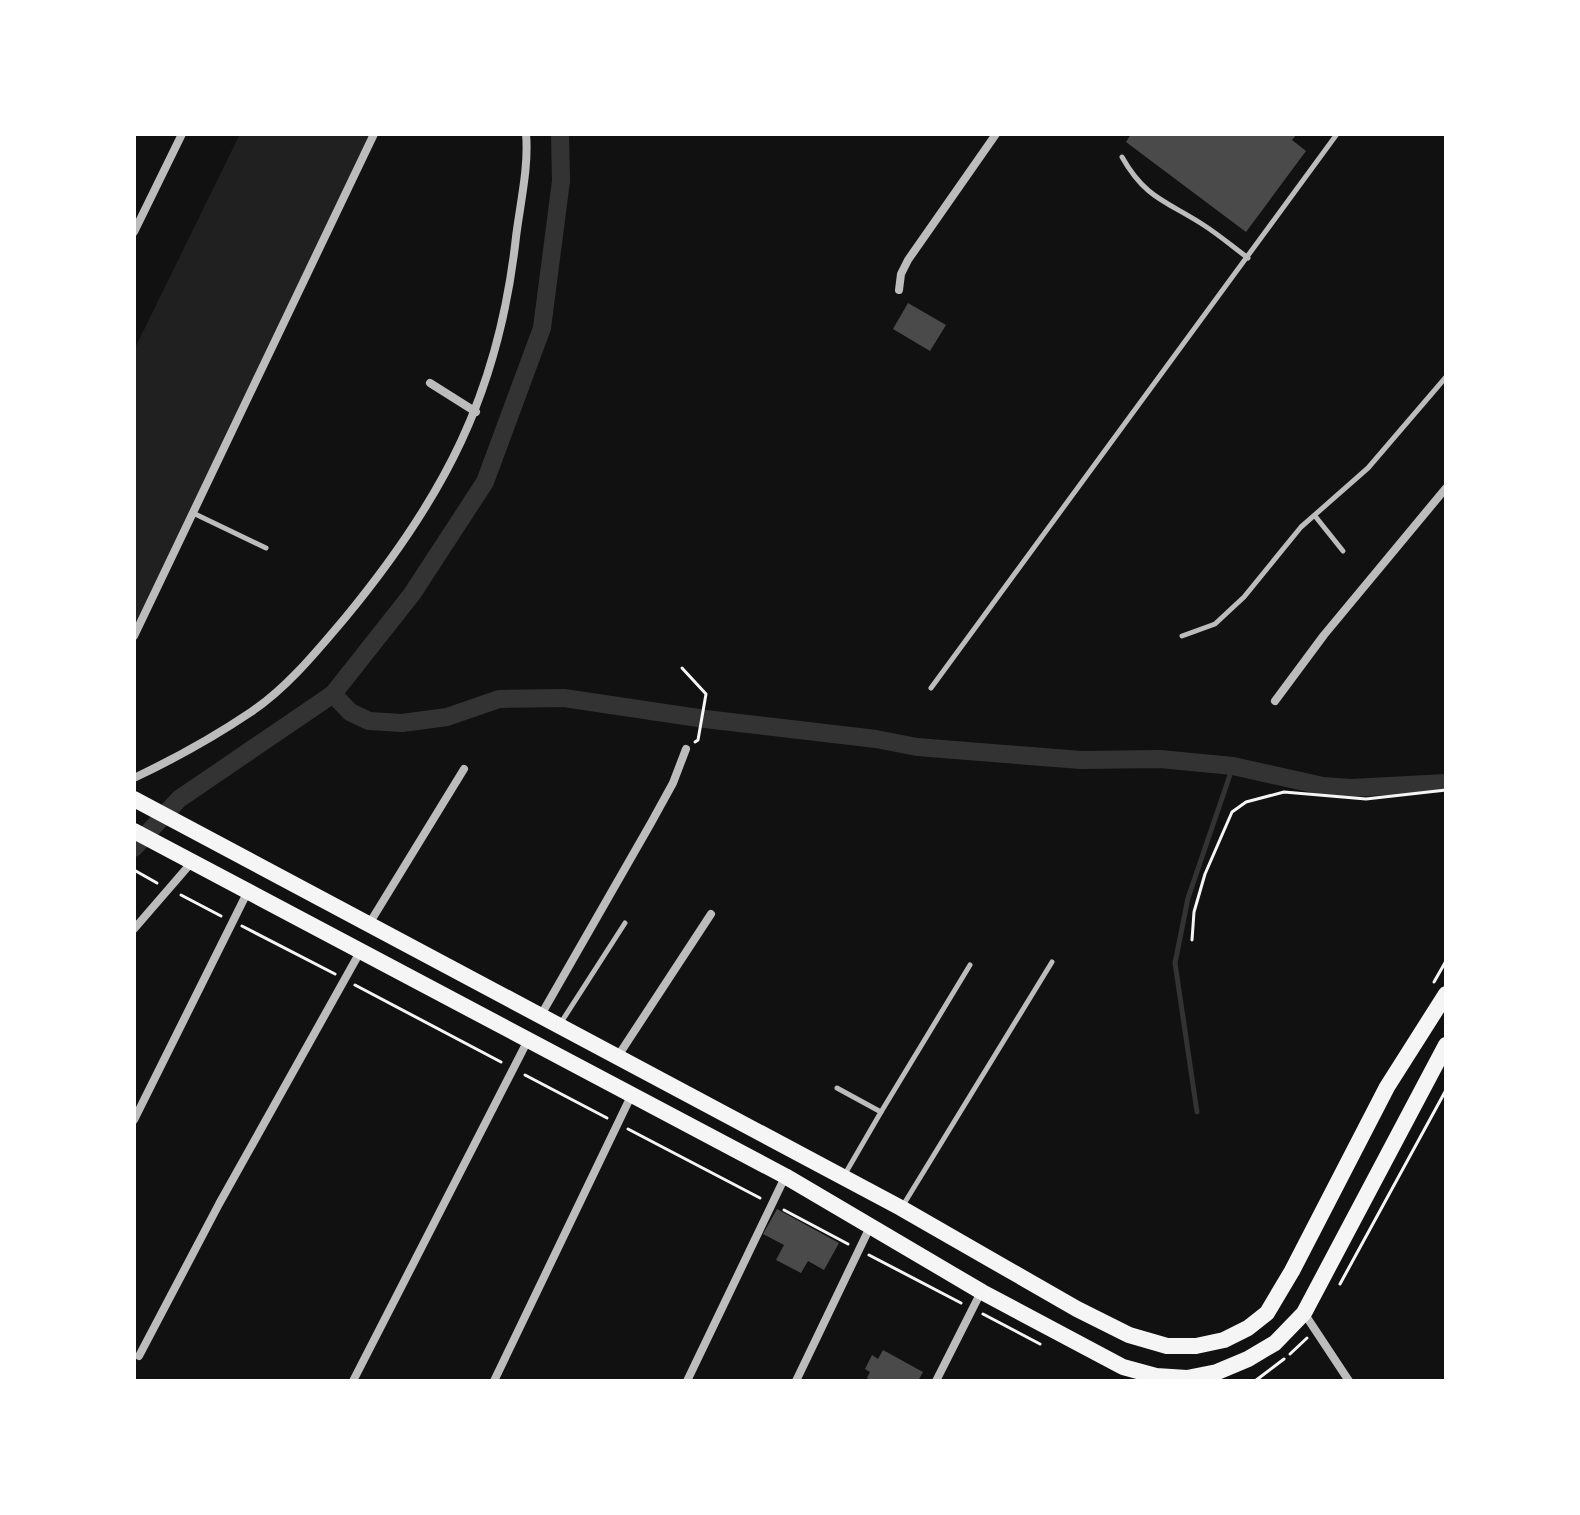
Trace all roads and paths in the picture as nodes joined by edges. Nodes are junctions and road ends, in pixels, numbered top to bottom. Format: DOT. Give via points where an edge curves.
graph roads {
  1 [pos="182,134"];
  2 [pos="374,134"];
  3 [pos="526,134"];
  4 [pos="996,134"];
  5 [pos="1337,134"];
  6 [pos="1122,157"];
  7 [pos="134,232"];
  8 [pos="1248,258"];
  9 [pos="899,290"];
  10 [pos="1446,377"];
  11 [pos="430,383"];
  12 [pos="476,412"];
  13 [pos="1446,488"];
  14 [pos="192,513"];
  15 [pos="1315,516"];
  16 [pos="266,548"];
  17 [pos="1343,551"];
  18 [pos="134,636"];
  19 [pos="1182,636"];
  20 [pos="682,668"];
  21 [pos="931,688"];
  22 [pos="1275,701"];
  23 [pos="698,740"];
  24 [pos="686,749"];
  25 [pos="464,769"];
  26 [pos="134,778"];
  27 [pos="1446,790"];
  28 [pos="134,799"];
  29 [pos="134,831"];
  30 [pos="193,862"];
  31 [pos="134,870"];
  32 [pos="144,876"];
  33 [pos="248,891"];
  34 [pos="711,914"];
  35 [pos="625,923"];
  36 [pos="368,925"];
  37 [pos="134,929"];
  38 [pos="1192,940"];
  39 [pos="360,952"];
  40 [pos="1052,962"];
  41 [pos="970,965"];
  42 [pos="1446,994"];
  43 [pos="540,1016"];
  44 [pos="559,1026"];
  45 [pos="529,1039"];
  46 [pos="1446,1045"];
  47 [pos="617,1057"];
  48 [pos="837,1088"];
  49 [pos="632,1094"];
  50 [pos="881,1112"];
  51 [pos="134,1120"];
  52 [pos="785,1176"];
  53 [pos="843,1179"];
  54 [pos="901,1208"];
  55 [pos="870,1227"];
  56 [pos="982,1292"];
  57 [pos="1304,1313"];
  58 [pos="139,1356"];
  59 [pos="353,1381"];
  60 [pos="494,1381"];
  61 [pos="687,1381"];
  62 [pos="796,1381"];
  63 [pos="936,1381"];
  64 [pos="1349,1381"];
  1 -- 7 [label="street"];
  2 -- 14 [label="street"];
  3 -- 12 [label="street" via="500,339"];
  4 -- 9 [label="street" via="908,260"];
  5 -- 8 [label="lane"];
  6 -- 8 [label="lane" via="1146,191"];
  8 -- 21 [label="lane"];
  10 -- 15 [label="lane" via="1368,468"];
  11 -- 12 [label="street"];
  12 -- 26 [label="street" via="437,492 384,571 311,658 253,711"];
  13 -- 22 [label="street"];
  14 -- 16 [label="lane"];
  14 -- 18 [label="street"];
  15 -- 17 [label="lane"];
  15 -- 19 [label="lane" via="1215,624"];
  20 -- 23 [label="path" via="706,694"];
  24 -- 43 [label="street" via="666,796"];
  25 -- 36 [label="street"];
  27 -- 38 [label="path" via="1366,799 1284,792 1246,802 1232,812 1205,874"];
  28 -- 36 [label="main road"];
  29 -- 30 [label="main road"];
  30 -- 33 [label="main road"];
  30 -- 37 [label="street"];
  31 -- 32 [label="path"];
  33 -- 39 [label="main road"];
  33 -- 51 [label="street"];
  34 -- 47 [label="street"];
  35 -- 44 [label="lane"];
  36 -- 43 [label="main road"];
  39 -- 45 [label="main road"];
  39 -- 58 [label="street"];
  40 -- 54 [label="lane"];
  41 -- 50 [label="lane"];
  42 -- 54 [label="main road" via="1387,1087 1267,1313 1224,1340 1167,1346 1129,1335"];
  43 -- 44 [label="main road"];
  44 -- 47 [label="main road"];
  45 -- 49 [label="main road"];
  45 -- 59 [label="street"];
  46 -- 57 [label="main road"];
  47 -- 53 [label="main road"];
  48 -- 50 [label="lane"];
  49 -- 52 [label="main road"];
  49 -- 60 [label="street"];
  50 -- 53 [label="lane"];
  52 -- 55 [label="main road"];
  52 -- 61 [label="street"];
  53 -- 54 [label="main road"];
  55 -- 56 [label="main road"];
  55 -- 62 [label="street"];
  56 -- 57 [label="main road" via="1123,1367 1156,1376 1187,1378 1248,1359 1275,1343"];
  56 -- 63 [label="street"];
  57 -- 64 [label="street"];
}
